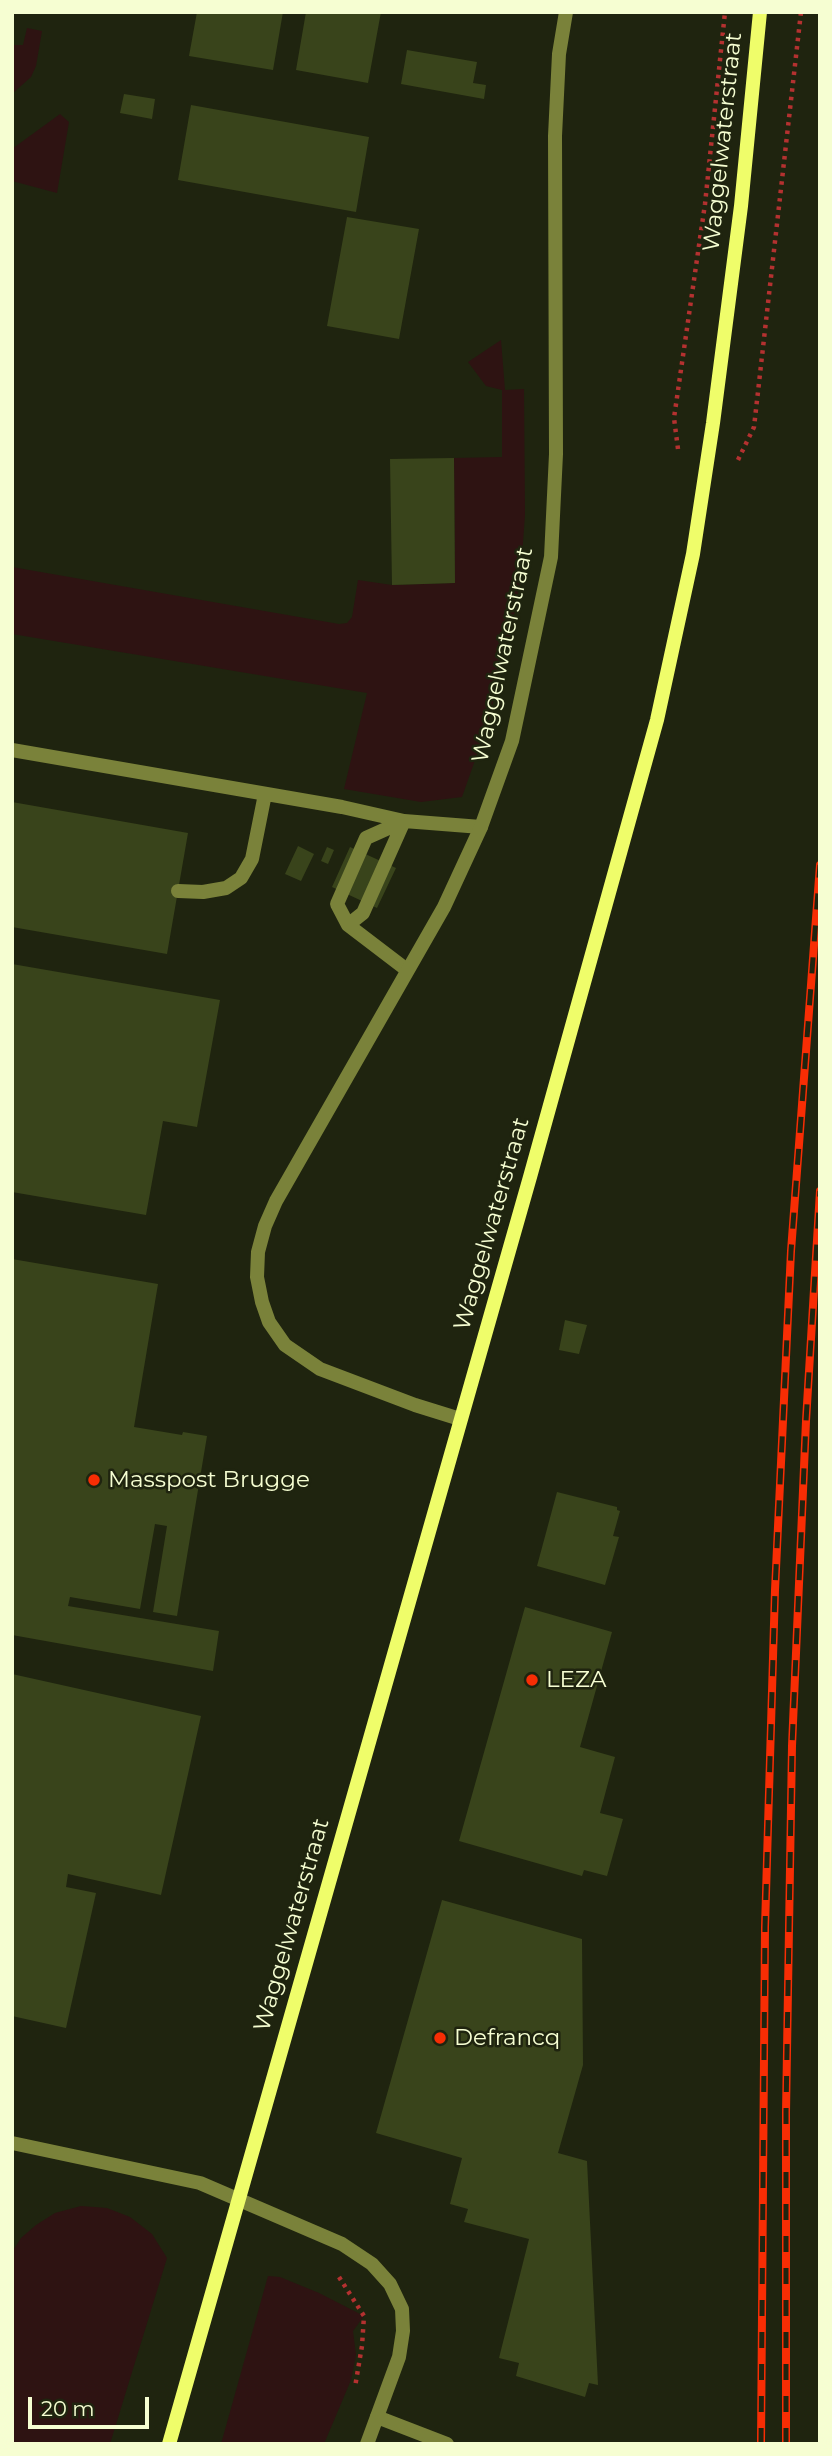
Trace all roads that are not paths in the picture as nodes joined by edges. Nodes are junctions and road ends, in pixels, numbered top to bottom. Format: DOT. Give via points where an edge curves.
graph roads {
  1 [pos="565,12"];
  2 [pos="760,12"];
  3 [pos="12,750"];
  4 [pos="265,794"];
  5 [pos="404,821"];
  6 [pos="481,827"];
  7 [pos="178,891"];
  8 [pos="348,925"];
  9 [pos="407,970"];
  10 [pos="460,1419"];
  11 [pos="12,2143"];
  12 [pos="238,2200"];
  13 [pos="377,2417"];
  14 [pos="169,2444"];
  15 [pos="367,2444"];
  16 [pos="447,2444"];
  1 -- 6 [label="street, Waggelwaterstraat" via="555,136 556,454 551,557 512,741"];
  2 -- 10 [label="main road, Waggelwaterstraat" via="741,206 693,554 657,720"];
  3 -- 4 [label="street"];
  4 -- 5 [label="street"];
  4 -- 7 [label="street" via="252,859 241,878 226,888"];
  5 -- 6 [label="street"];
  5 -- 8 [label="street" via="363,913"];
  5 -- 8 [label="street" via="366,838 337,904"];
  6 -- 9 [label="street, Waggelwaterstraat" via="444,907"];
  8 -- 9 [label="street"];
  9 -- 10 [label="street, Waggelwaterstraat" via="276,1201 258,1252 257,1277 269,1322 285,1345 303,1359 332,1374"];
  10 -- 12 [label="main road, Waggelwaterstraat"];
  11 -- 12 [label="street" via="200,2183"];
  12 -- 13 [label="street" via="342,2244 372,2264 390,2284 402,2309 403,2332"];
  12 -- 14 [label="main road, Waggelwaterstraat"];
  13 -- 15 [label="street"];
  13 -- 16 [label="street"];
}
